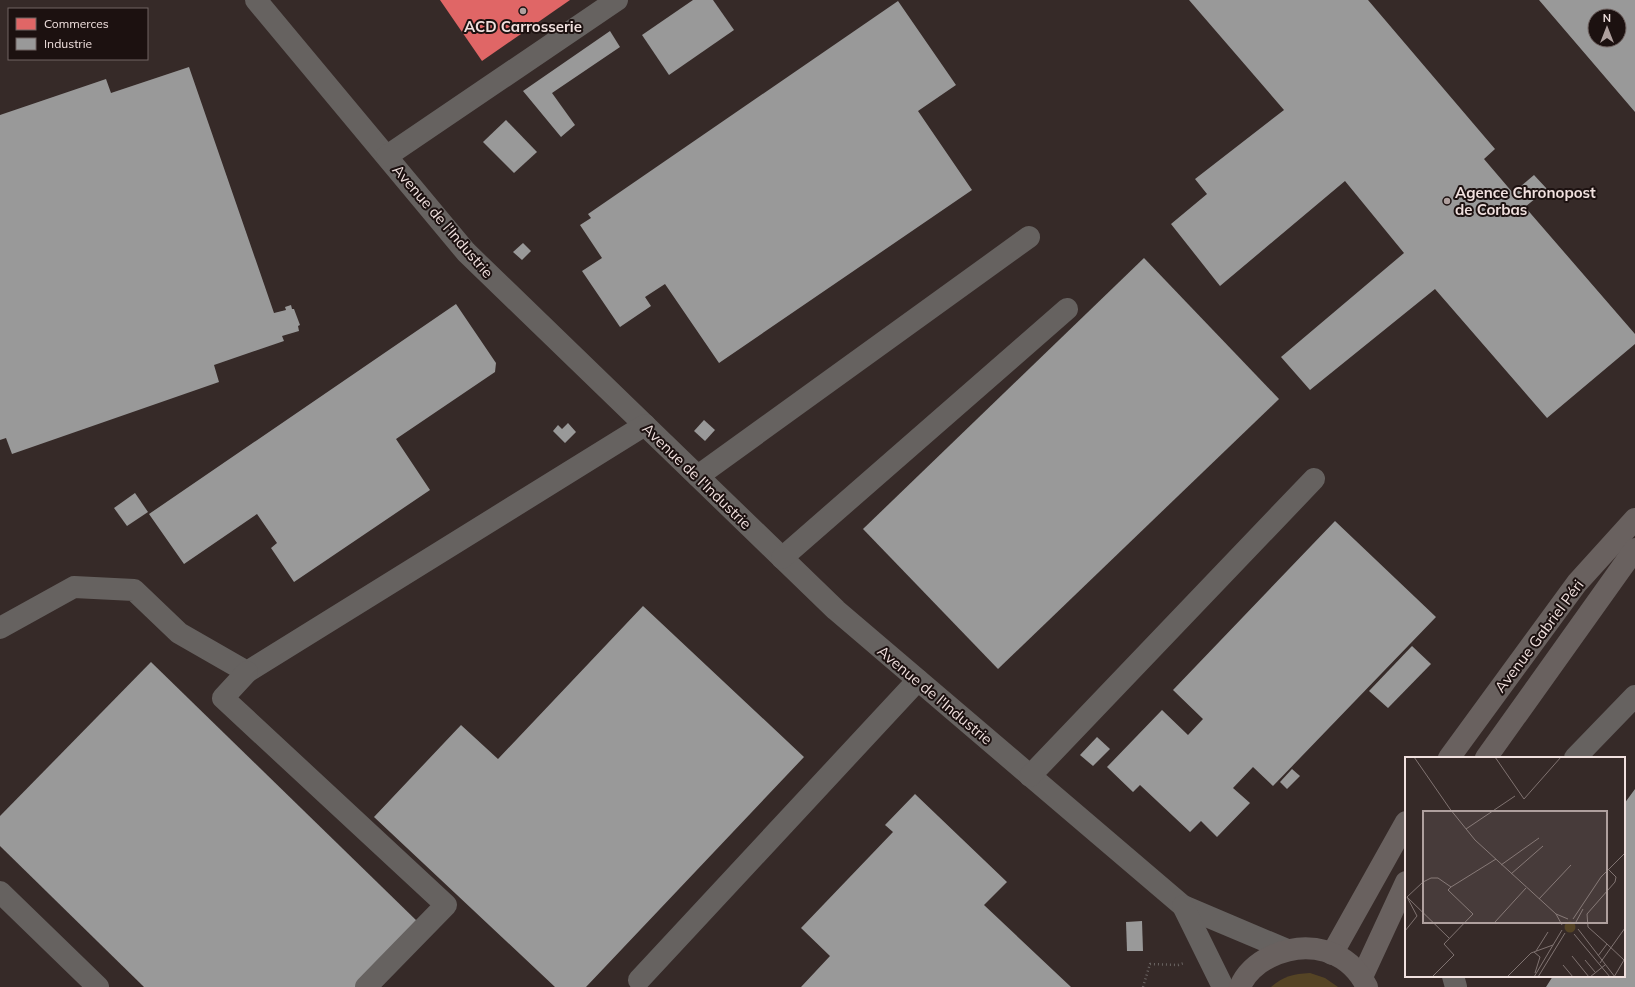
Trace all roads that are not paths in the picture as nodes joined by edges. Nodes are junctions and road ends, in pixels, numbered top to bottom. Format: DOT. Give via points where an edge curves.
graph roads {
  1 [pos="256,0"];
  2 [pos="617,0"];
  3 [pos="387,156"];
  4 [pos="1029,237"];
  5 [pos="1067,308"];
  6 [pos="645,425"];
  7 [pos="698,476"];
  8 [pos="1314,479"];
  9 [pos="1635,519"];
  10 [pos="1635,549"];
  11 [pos="782,558"];
  12 [pos="0,628"];
  13 [pos="247,672"];
  14 [pos="918,680"];
  15 [pos="1635,696"];
  16 [pos="1450,757"];
  17 [pos="1487,757"];
  18 [pos="1576,757"];
  19 [pos="1030,776"];
  20 [pos="1405,824"];
  21 [pos="1405,884"];
  22 [pos="0,892"];
  23 [pos="1183,906"];
  24 [pos="1287,950"];
  25 [pos="1332,954"];
  26 [pos="1453,977"];
  27 [pos="639,980"];
  28 [pos="1365,982"];
  29 [pos="98,987"];
  30 [pos="366,987"];
  31 [pos="1223,987"];
  32 [pos="1240,987"];
  33 [pos="1456,987"];
  1 -- 3 [label="street, Avenue de l'Industrie"];
  2 -- 3 [label="street"];
  3 -- 6 [label="street, Avenue de l'Industrie" via="466,252"];
  4 -- 7 [label="street"];
  5 -- 11 [label="street"];
  6 -- 7 [label="street, Avenue de l'Industrie"];
  6 -- 13 [label="street"];
  7 -- 11 [label="street, Avenue de l'Industrie"];
  8 -- 19 [label="street"];
  9 -- 16 [label="main road, Avenue Gabriel Péri" via="1577,583"];
  10 -- 17 [label="main road, Avenue Gabriel Péri"];
  11 -- 14 [label="street, Avenue de l'Industrie" via="836,610"];
  12 -- 13 [label="street" via="74,587 134,590 179,633"];
  13 -- 30 [label="street" via="223,698 446,906"];
  14 -- 19 [label="street, Avenue de l'Industrie"];
  14 -- 27 [label="street"];
  15 -- 18 [label="street"];
  19 -- 23 [label="street, Avenue de l'Industrie"];
  20 -- 25 [label="main road"];
  21 -- 28 [label="main road"];
  22 -- 29 [label="street"];
  23 -- 24 [label="street, Avenue de l'Industrie"];
  23 -- 31 [label="street, Avenue de l'Industrie"];
  24 -- 25 [label="main road" via="1311,948"];
  24 -- 32 [label="main road" via="1257,965"];
  25 -- 28 [label="main road" via="1347,962"];
  26 -- 33 [label="street"];
}
